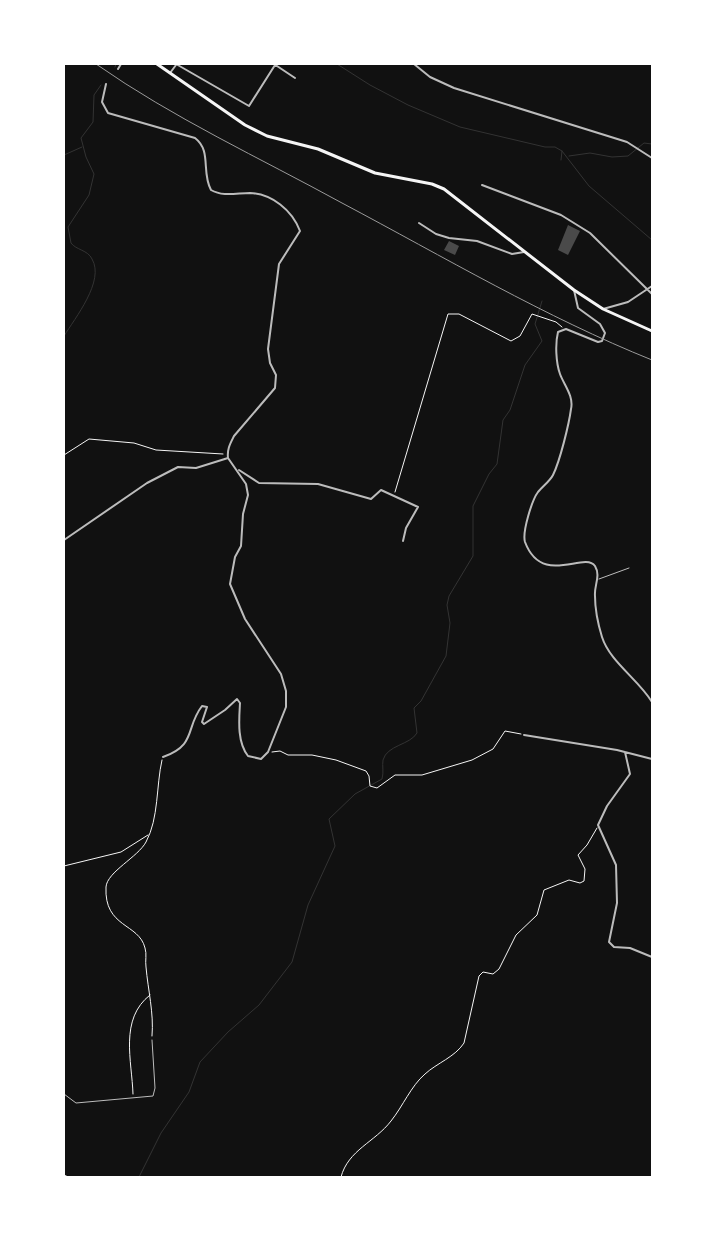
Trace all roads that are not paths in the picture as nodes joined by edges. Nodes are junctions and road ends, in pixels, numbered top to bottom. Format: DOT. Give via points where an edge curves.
graph roads {
  1 [pos="121,64"];
  2 [pos="157,64"];
  3 [pos="177,64"];
  4 [pos="274,64"];
  5 [pos="414,64"];
  6 [pos="118,69"];
  7 [pos="170,73"];
  8 [pos="295,78"];
  9 [pos="106,84"];
  10 [pos="652,158"];
  11 [pos="482,184"];
  12 [pos="418,223"];
  13 [pos="524,252"];
  14 [pos="652,286"];
  15 [pos="648,289"];
  16 [pos="574,290"];
  17 [pos="652,294"];
  18 [pos="604,309"];
  19 [pos="652,331"];
  20 [pos="228,458"];
  21 [pos="237,469"];
  22 [pos="64,540"];
  23 [pos="403,541"];
  24 [pos="629,568"];
  25 [pos="598,579"];
  26 [pos="652,702"];
  27 [pos="524,735"];
  28 [pos="625,752"];
  29 [pos="163,757"];
  30 [pos="652,759"];
  31 [pos="652,957"];
  32 [pos="152,1040"];
  33 [pos="64,1094"];
  1 -- 6 [label="street"];
  2 -- 7 [label="main road"];
  3 -- 4 [label="street" via="249,106"];
  3 -- 7 [label="street"];
  4 -- 8 [label="street"];
  5 -- 10 [label="street" via="430,77 454,88 637,146"];
  7 -- 13 [label="main road" via="266,136 318,149 374,173 444,189"];
  9 -- 20 [label="street" via="102,102 108,113 195,138 202,143 211,190 226,194 264,194 281,204 300,229 300,234 279,264 268,349 276,375 275,388 234,436 229,444"];
  11 -- 15 [label="street" via="575,224 590,234"];
  12 -- 13 [label="street" via="443,236 477,241 512,254"];
  13 -- 16 [label="main road"];
  14 -- 15 [label="street"];
  15 -- 17 [label="street"];
  15 -- 18 [label="street" via="628,302"];
  16 -- 18 [label="main road"];
  16 -- 25 [label="street" via="578,308 600,324 605,333 602,341 595,342 565,329 559,331 558,364 571,397 571,410 553,474 534,500 525,524 524,538 539,561 558,567 590,562"];
  18 -- 19 [label="main road"];
  20 -- 21 [label="street"];
  20 -- 22 [label="street" via="196,468 178,467 147,482"];
  21 -- 23 [label="street" via="259,483 318,484 371,499 380,490 418,507 406,528"];
  21 -- 29 [label="street" via="248,495 241,546 235,557 230,584 245,619 282,674 286,706 265,756 256,759 243,750 240,703 237,699 204,724 206,707 202,706 185,744"];
  24 -- 25 [label="lane"];
  25 -- 26 [label="street" via="595,598 602,638 612,655"];
  27 -- 28 [label="street"];
  28 -- 30 [label="street"];
  28 -- 31 [label="street" via="630,774 598,825 616,865 617,903 609,942"];
  32 -- 33 [label="lane" via="153,1096 76,1103"];
}
